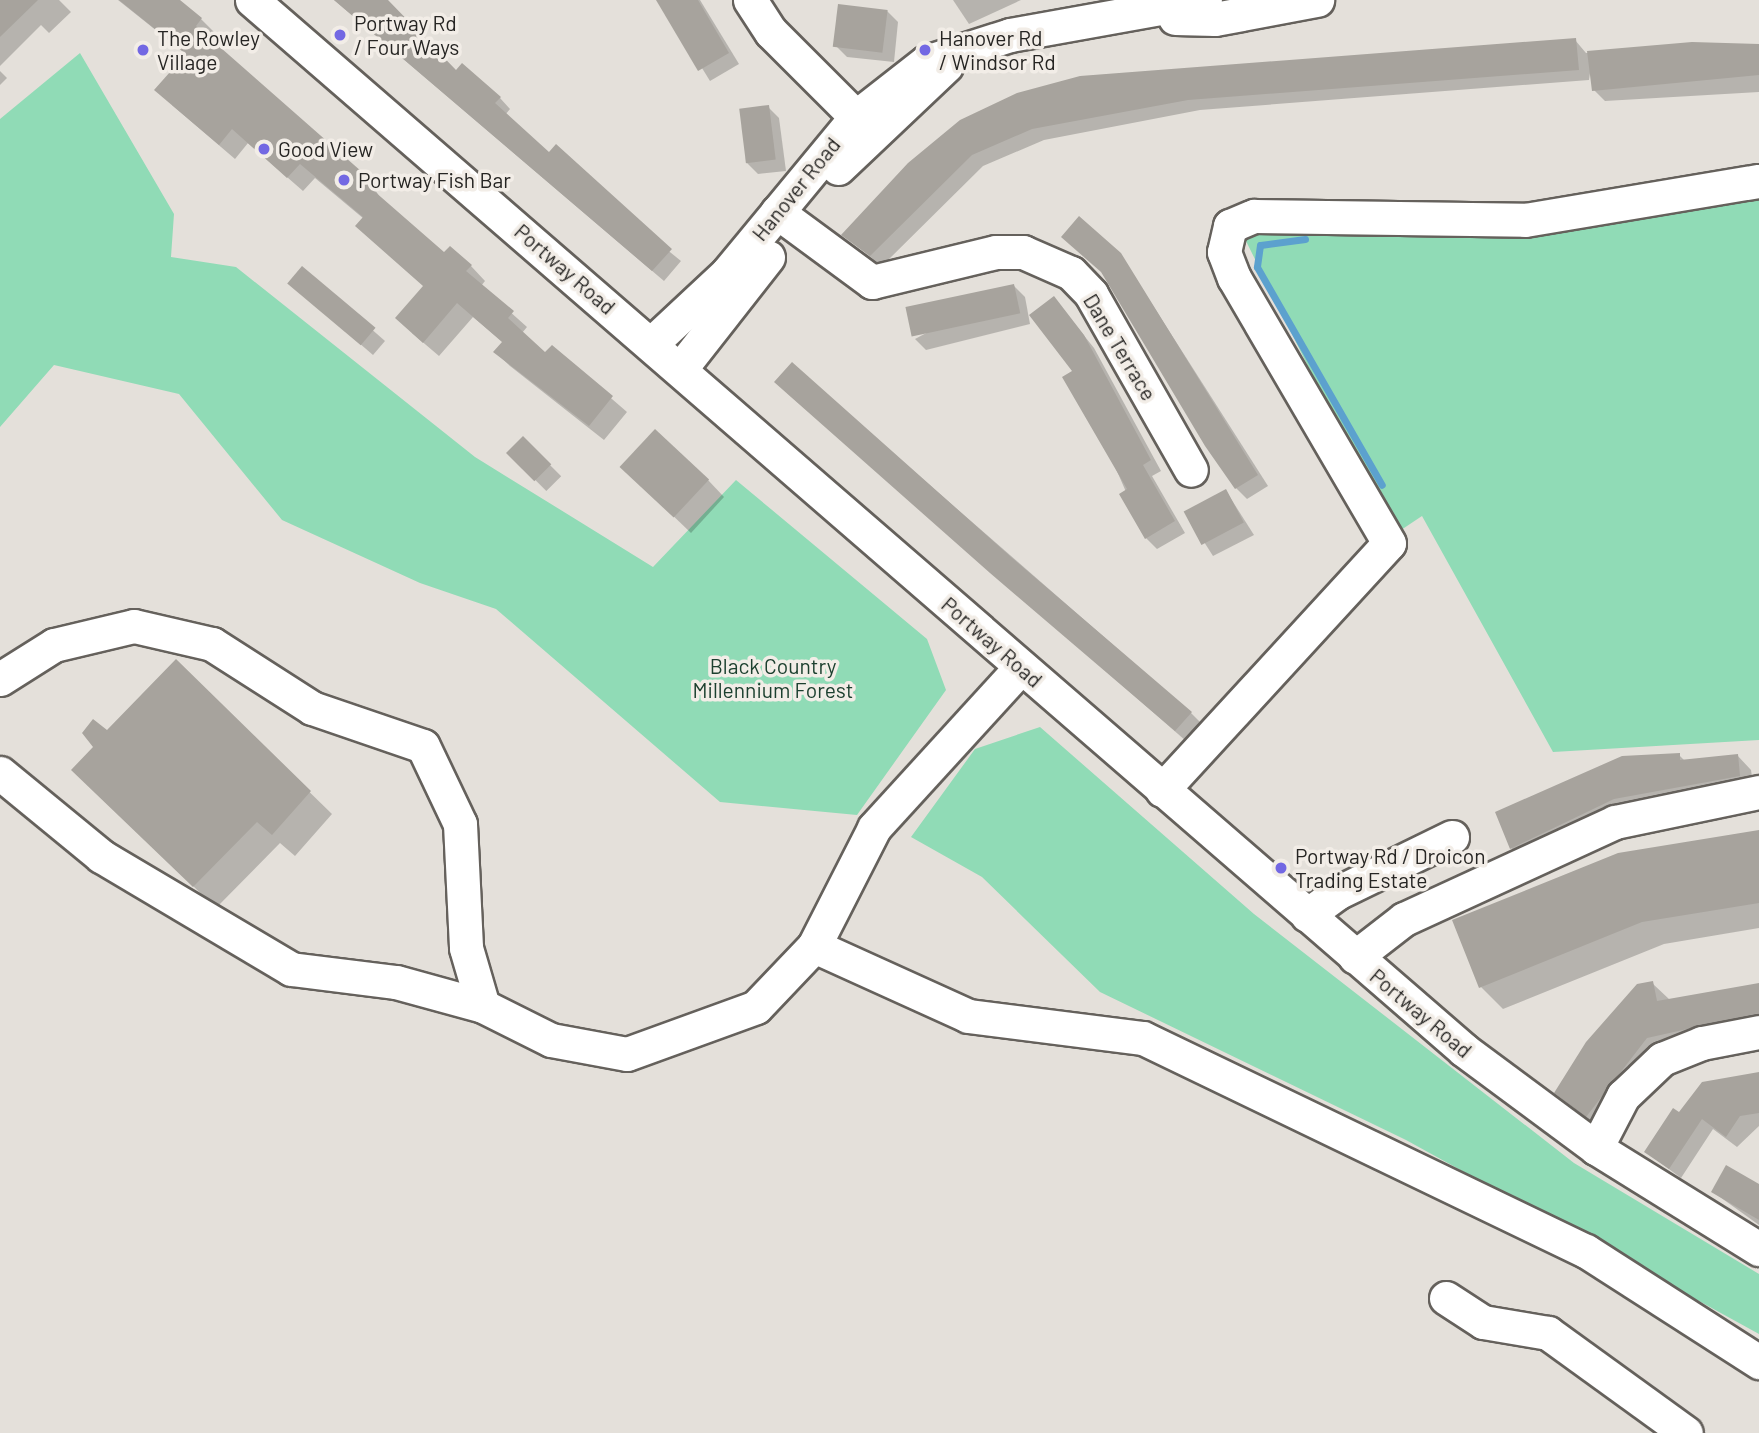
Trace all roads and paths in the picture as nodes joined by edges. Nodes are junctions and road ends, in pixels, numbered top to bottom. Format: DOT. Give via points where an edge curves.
graph roads {
  1 [pos="252,0"];
  2 [pos="750,0"];
  3 [pos="1205,0"];
  4 [pos="1274,0"];
  5 [pos="1317,0"];
  6 [pos="1306,1"];
  7 [pos="1134,16"];
  8 [pos="865,125"];
  9 [pos="1759,181"];
  10 [pos="785,218"];
  11 [pos="652,343"];
  12 [pos="681,368"];
  13 [pos="1191,470"];
  14 [pos="1021,667"];
  15 [pos="0,679"];
  16 [pos="0,773"];
  17 [pos="1161,790"];
  18 [pos="1759,792"];
  19 [pos="1452,836"];
  20 [pos="1307,915"];
  21 [pos="814,946"];
  22 [pos="1355,957"];
  23 [pos="483,1006"];
  24 [pos="1759,1032"];
  25 [pos="1596,1148"];
  26 [pos="1759,1249"];
  27 [pos="1446,1298"];
  28 [pos="1759,1362"];
  29 [pos="1686,1433"];
  1 -- 11 [label="street, Portway Road"];
  2 -- 8 [label="street" via="771,32"];
  3 -- 7 [label="street, Hanover Road"];
  4 -- 6 [label="street, Hanover Road"];
  5 -- 6 [label="street, Hanover Road"];
  6 -- 7 [label="street, Hanover Road" via="1215,19"];
  7 -- 8 [label="street, Hanover Road" via="1010,35 954,57 926,62"];
  8 -- 10 [label="street, Hanover Road"];
  9 -- 17 [label="street" via="1525,220 1254,216 1230,226 1224,252 1234,278 1389,543"];
  10 -- 11 [label="street, Hanover Road"];
  10 -- 12 [label="street, Hanover Road"];
  10 -- 13 [label="street, Dane Terrace" via="872,282 996,252 1023,252 1071,272 1091,294"];
  11 -- 12 [label="street, Portway Road"];
  12 -- 14 [label="street, Portway Road"];
  14 -- 17 [label="street, Portway Road"];
  14 -- 21 [label="street" via="874,828"];
  15 -- 23 [label="street" via="54,645 135,626 212,643 312,708 423,746 460,824 466,948"];
  16 -- 23 [label="street" via="101,856 291,969 396,982"];
  17 -- 20 [label="street, Portway Road"];
  18 -- 22 [label="street" via="1615,822 1404,919"];
  19 -- 20 [label="street" via="1337,893"];
  20 -- 22 [label="street, Portway Road"];
  21 -- 23 [label="street" via="756,1007 627,1054 551,1040"];
  21 -- 28 [label="street" via="968,1016 1143,1038 1586,1251"];
  22 -- 25 [label="street, Portway Road" via="1464,1050"];
  24 -- 25 [label="street" via="1702,1043 1662,1059 1623,1096"];
  25 -- 26 [label="street, Portway Road"];
  27 -- 29 [label="street" via="1483,1322 1548,1333"];
}
